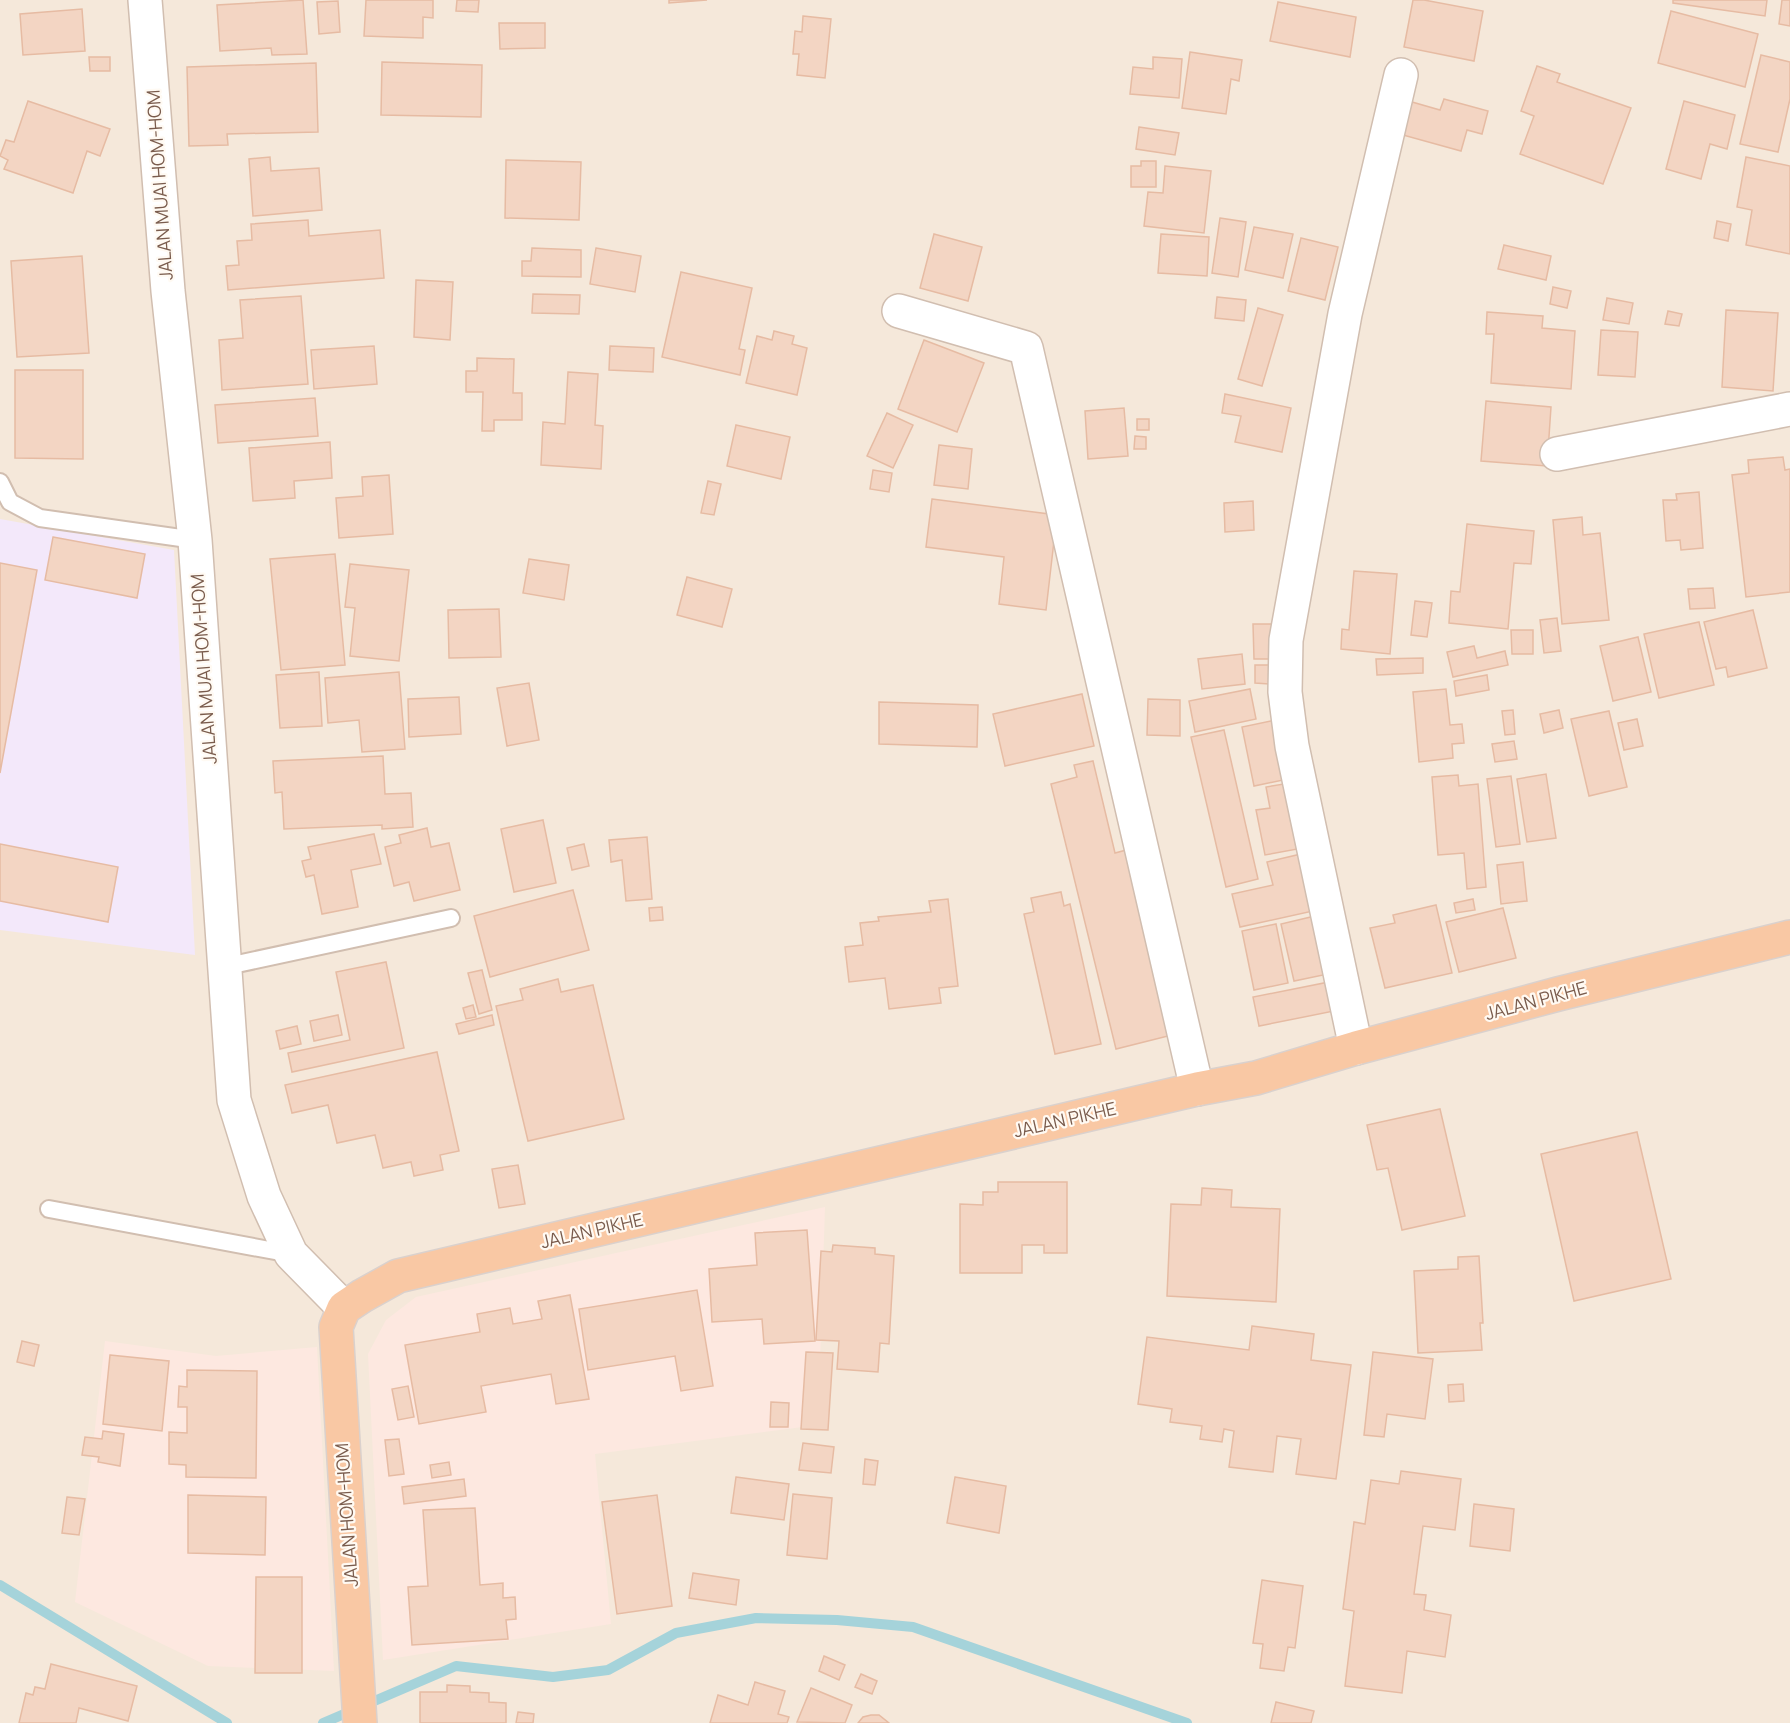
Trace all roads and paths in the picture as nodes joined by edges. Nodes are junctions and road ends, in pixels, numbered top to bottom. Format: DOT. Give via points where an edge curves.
graph roads {
  1 [pos="146,0"];
  2 [pos="1401,75"];
  3 [pos="899,311"];
  4 [pos="1790,409"];
  5 [pos="1557,454"];
  6 [pos="0,482"];
  7 [pos="195,540"];
  8 [pos="451,918"];
  9 [pos="1790,937"];
  10 [pos="223,967"];
  11 [pos="1356,1048"];
  12 [pos="1197,1089"];
  13 [pos="49,1209"];
  14 [pos="291,1254"];
  15 [pos="344,1308"];
  16 [pos="360,1723"];
  1 -- 7 [label="street, JALAN MUAI HOM-HOM" via="168,291"];
  2 -- 11 [label="street" via="1345,314 1286,640 1285,692 1292,746"];
  3 -- 12 [label="street" via="1026,348"];
  4 -- 5 [label="street"];
  6 -- 7 [label="lane" via="10,502 40,518"];
  7 -- 10 [label="street, JALAN MUAI HOM-HOM"];
  8 -- 10 [label="lane"];
  9 -- 11 [label="highway, JALAN PIKHE"];
  10 -- 14 [label="street, JALAN MUAI HOM-HOM" via="234,1100 264,1196"];
  11 -- 12 [label="highway, JALAN PIKHE" via="1256,1078"];
  12 -- 15 [label="highway, JALAN PIKHE" via="398,1276"];
  13 -- 14 [label="lane"];
  14 -- 15 [label="street, JALAN MUAI HOM-HOM"];
  15 -- 16 [label="highway, JALAN HOM-HOM" via="336,1327 337,1356"];
}
